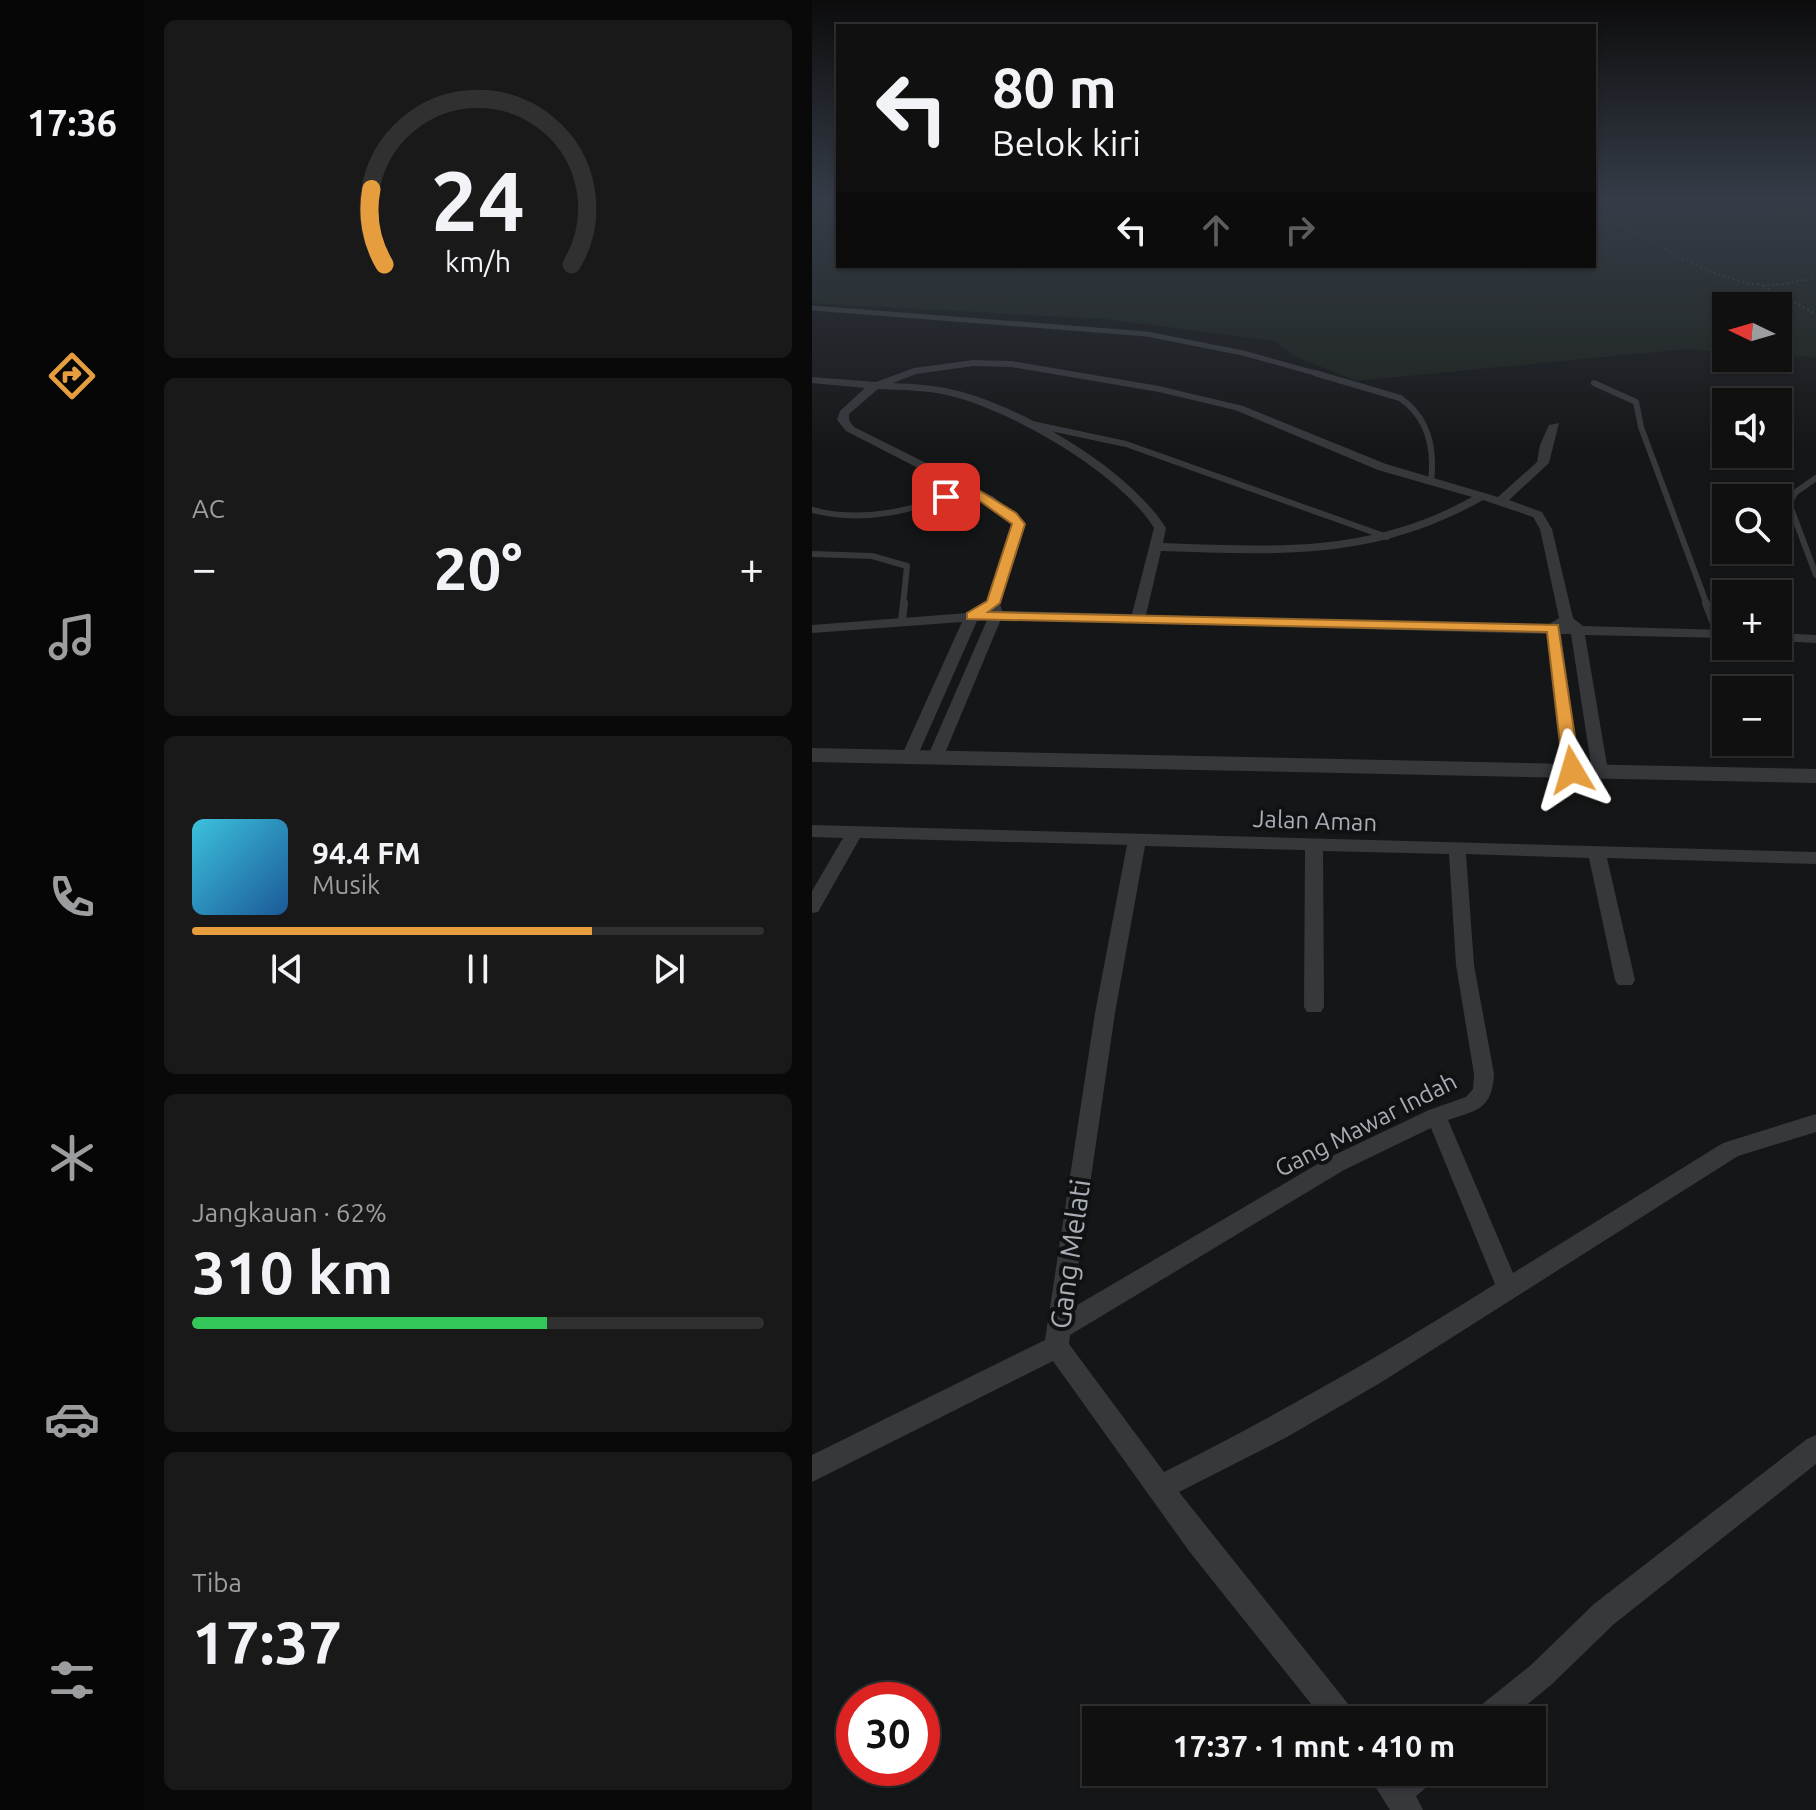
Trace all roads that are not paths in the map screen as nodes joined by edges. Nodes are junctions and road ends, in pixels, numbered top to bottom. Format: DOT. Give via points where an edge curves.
graph roads {
  1 [pos="812,308"];
  2 [pos="812,380"];
  3 [pos="1594,383"];
  4 [pos="873,387"];
  5 [pos="1029,423"];
  6 [pos="1555,425"];
  7 [pos="1816,478"];
  8 [pos="1431,481"];
  9 [pos="972,490"];
  10 [pos="1482,496"];
  11 [pos="1501,501"];
  12 [pos="812,510"];
  13 [pos="1389,538"];
  14 [pos="1155,547"];
  15 [pos="812,554"];
  16 [pos="1816,575"];
  17 [pos="1712,608"];
  18 [pos="994,609"];
  19 [pos="972,616"];
  20 [pos="1138,618"];
  21 [pos="902,621"];
  22 [pos="1565,625"];
  23 [pos="812,629"];
  24 [pos="1712,633"];
  25 [pos="1792,638"];
  26 [pos="1816,639"];
  27 [pos="812,755"];
  28 [pos="909,757"];
  29 [pos="935,758"];
  30 [pos="1572,770"];
  31 [pos="1600,771"];
  32 [pos="1816,776"];
  33 [pos="812,831"];
  34 [pos="855,832"];
  35 [pos="1137,840"];
  36 [pos="1314,845"];
  37 [pos="1457,848"];
  38 [pos="1597,853"];
  39 [pos="1816,858"];
  40 [pos="812,907"];
  41 [pos="1625,980"];
  42 [pos="1314,1007"];
  43 [pos="1436,1116"];
  44 [pos="1816,1123"];
  45 [pos="1509,1290"];
  46 [pos="1058,1338"];
  47 [pos="1816,1448"];
  48 [pos="812,1469"];
  49 [pos="1159,1488"];
  50 [pos="1332,1706"];
  51 [pos="1502,1706"];
  1 -- 8 [label="lane" via="1147,334 1282,362 1414,406 1425,420"];
  2 -- 4 [label="street"];
  3 -- 17 [label="lane" via="1636,402"];
  4 -- 5 [label="street" via="953,393"];
  4 -- 8 [label="street" via="914,371 1011,364 1213,400"];
  4 -- 9 [label="street" via="844,413 850,429"];
  5 -- 13 [label="lane" via="1126,444"];
  5 -- 14 [label="street" via="1138,496 1160,528"];
  6 -- 11 [label="street" via="1543,463"];
  7 -- 16 [label="lane" via="1789,503"];
  8 -- 10 [label="street"];
  9 -- 12 [label="lane" via="895,512 853,517"];
  9 -- 18 [label="street" via="1019,524"];
  10 -- 11 [label="street"];
  10 -- 13 [label="street"];
  11 -- 22 [label="street" via="1542,521"];
  13 -- 14 [label="street" via="1294,550"];
  14 -- 20 [label="street"];
  15 -- 21 [label="lane" via="872,556 907,566"];
  18 -- 19 [label="street"];
  18 -- 20 [label="street"];
  18 -- 29 [label="street"];
  19 -- 21 [label="street"];
  19 -- 28 [label="street"];
  20 -- 22 [label="street"];
  21 -- 23 [label="street"];
  22 -- 24 [label="street"];
  22 -- 30 [label="street"];
  22 -- 31 [label="street"];
  25 -- 26 [label="street"];
  27 -- 28 [label="street"];
  28 -- 29 [label="street"];
  29 -- 30 [label="street"];
  30 -- 31 [label="street"];
  31 -- 32 [label="street"];
  33 -- 34 [label="street, Jalan Aman"];
  34 -- 35 [label="street, Jalan Aman"];
  34 -- 40 [label="street"];
  35 -- 36 [label="street, Jalan Aman"];
  35 -- 46 [label="street, Gang Melati" via="1105,1013"];
  36 -- 37 [label="street, Jalan Aman"];
  36 -- 42 [label="street"];
  37 -- 38 [label="street, Jalan Aman"];
  37 -- 43 [label="street, Gang Mawar Indah" via="1465,965 1483,1092 1473,1103"];
  38 -- 39 [label="street, Jalan Aman"];
  38 -- 41 [label="street"];
  43 -- 45 [label="street"];
  43 -- 46 [label="street, Gang Mawar Indah" via="1336,1164"];
  44 -- 45 [label="street" via="1731,1149"];
  45 -- 49 [label="street" via="1278,1428"];
  46 -- 48 [label="street, Gang Mawar Indah"];
  46 -- 49 [label="street, Gang Melati"];
  47 -- 51 [label="street" via="1604,1614"];
  49 -- 50 [label="street, Gang Melati"];
}
